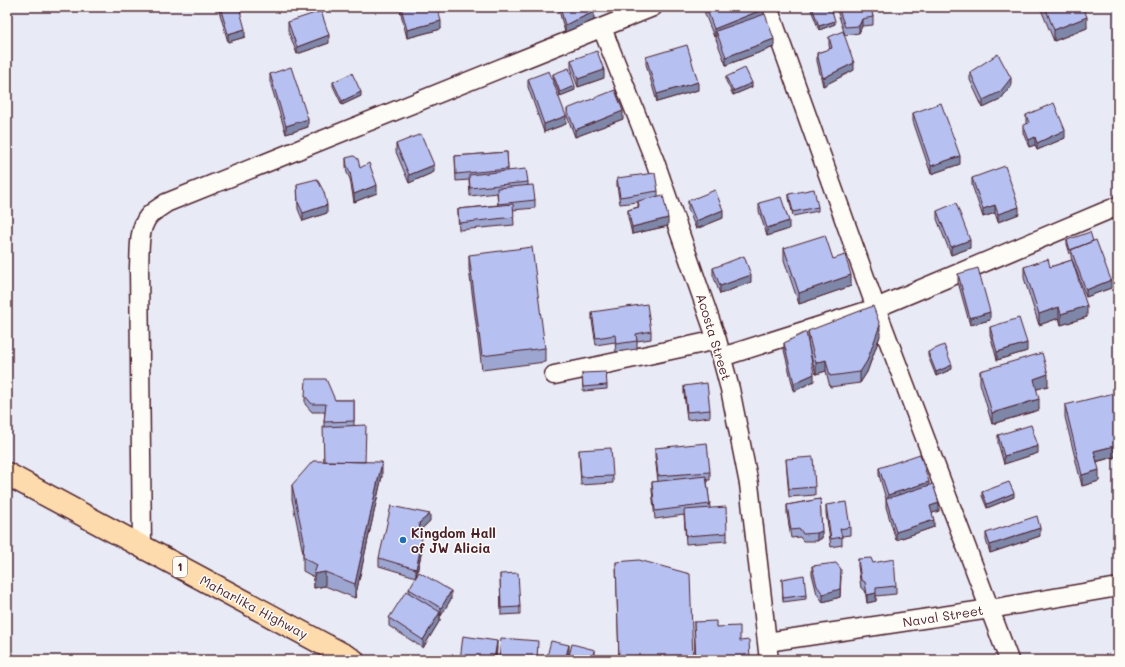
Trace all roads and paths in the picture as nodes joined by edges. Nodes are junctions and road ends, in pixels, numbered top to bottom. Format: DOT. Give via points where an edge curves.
graph roads {
  1 [pos="653,7"];
  2 [pos="768,7"];
  3 [pos="602,28"];
  4 [pos="1118,206"];
  5 [pos="876,308"];
  6 [pos="717,340"];
  7 [pos="722,358"];
  8 [pos="554,375"];
  9 [pos="7,474"];
  10 [pos="142,547"];
  11 [pos="1118,588"];
  12 [pos="990,609"];
  13 [pos="768,651"];
  14 [pos="353,660"];
  15 [pos="1009,660"];
  1 -- 3 [label="street"];
  2 -- 5 [label="street"];
  3 -- 6 [label="street, Acosta Street" via="654,159"];
  3 -- 10 [label="street" via="166,203 149,216 143,225 139,267"];
  4 -- 5 [label="street"];
  5 -- 7 [label="street"];
  5 -- 12 [label="street"];
  6 -- 7 [label="street, Acosta Street"];
  6 -- 8 [label="street"];
  7 -- 13 [label="street, Acosta Street" via="749,484"];
  9 -- 10 [label="main road, Maharlika Highway / 1"];
  10 -- 14 [label="main road, Maharlika Highway / 1"];
  11 -- 12 [label="street, Naval Street"];
  12 -- 13 [label="street, Naval Street"];
  12 -- 15 [label="street"];
}
